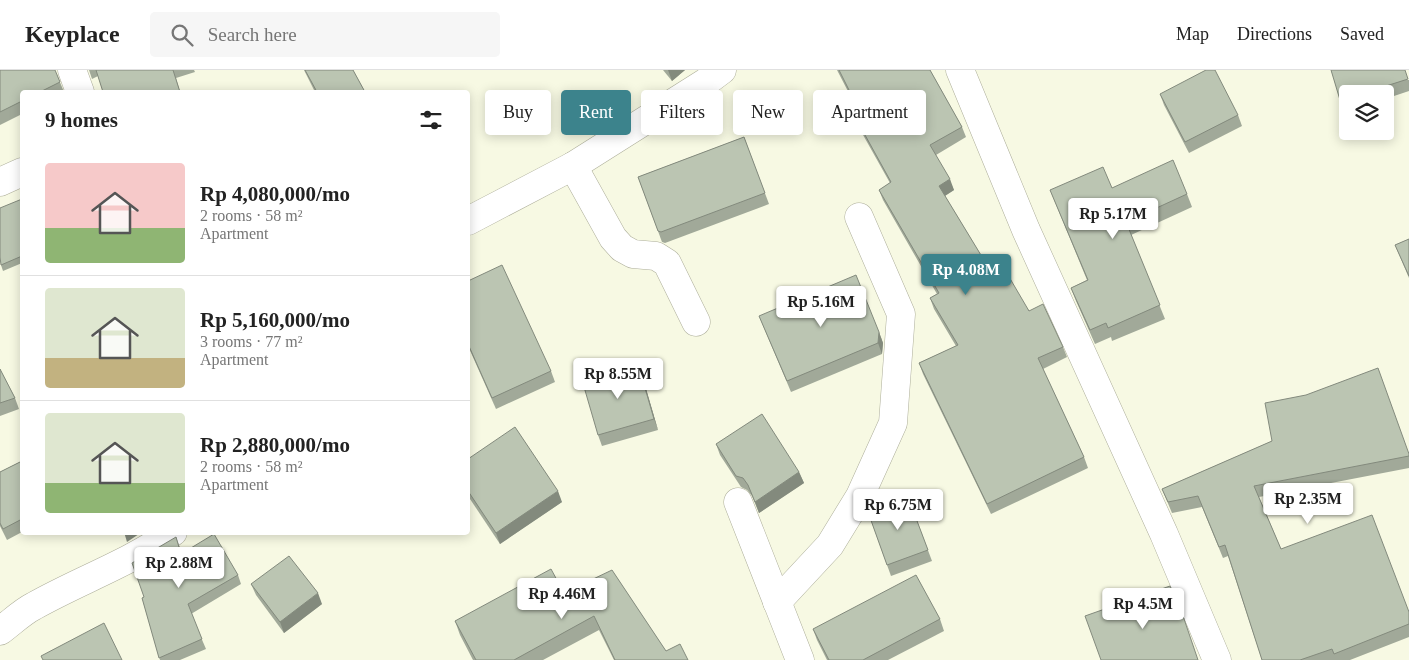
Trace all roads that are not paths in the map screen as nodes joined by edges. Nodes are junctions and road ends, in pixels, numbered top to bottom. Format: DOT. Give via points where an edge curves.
graph roads {
  1 [pos="72,70"];
  2 [pos="722,70"];
  3 [pos="960,70"];
  4 [pos="79,90"];
  5 [pos="573,166"];
  6 [pos="20,173"];
  7 [pos="0,182"];
  8 [pos="859,217"];
  9 [pos="470,220"];
  10 [pos="696,322"];
  11 [pos="738,502"];
  12 [pos="169,535"];
  13 [pos="777,602"];
  14 [pos="0,631"];
  15 [pos="800,660"];
  16 [pos="1217,660"];
  1 -- 4 [label="street"];
  2 -- 5 [label="street"];
  3 -- 16 [label="street" via="1026,230 1164,534"];
  5 -- 9 [label="street"];
  5 -- 10 [label="street" via="613,238 622,248 633,254 656,256 668,263"];
  6 -- 7 [label="street"];
  8 -- 13 [label="street" via="901,314 893,423 860,496 830,545"];
  11 -- 13 [label="street"];
  12 -- 14 [label="street" via="123,563 32,606"];
  13 -- 15 [label="street"];
}
